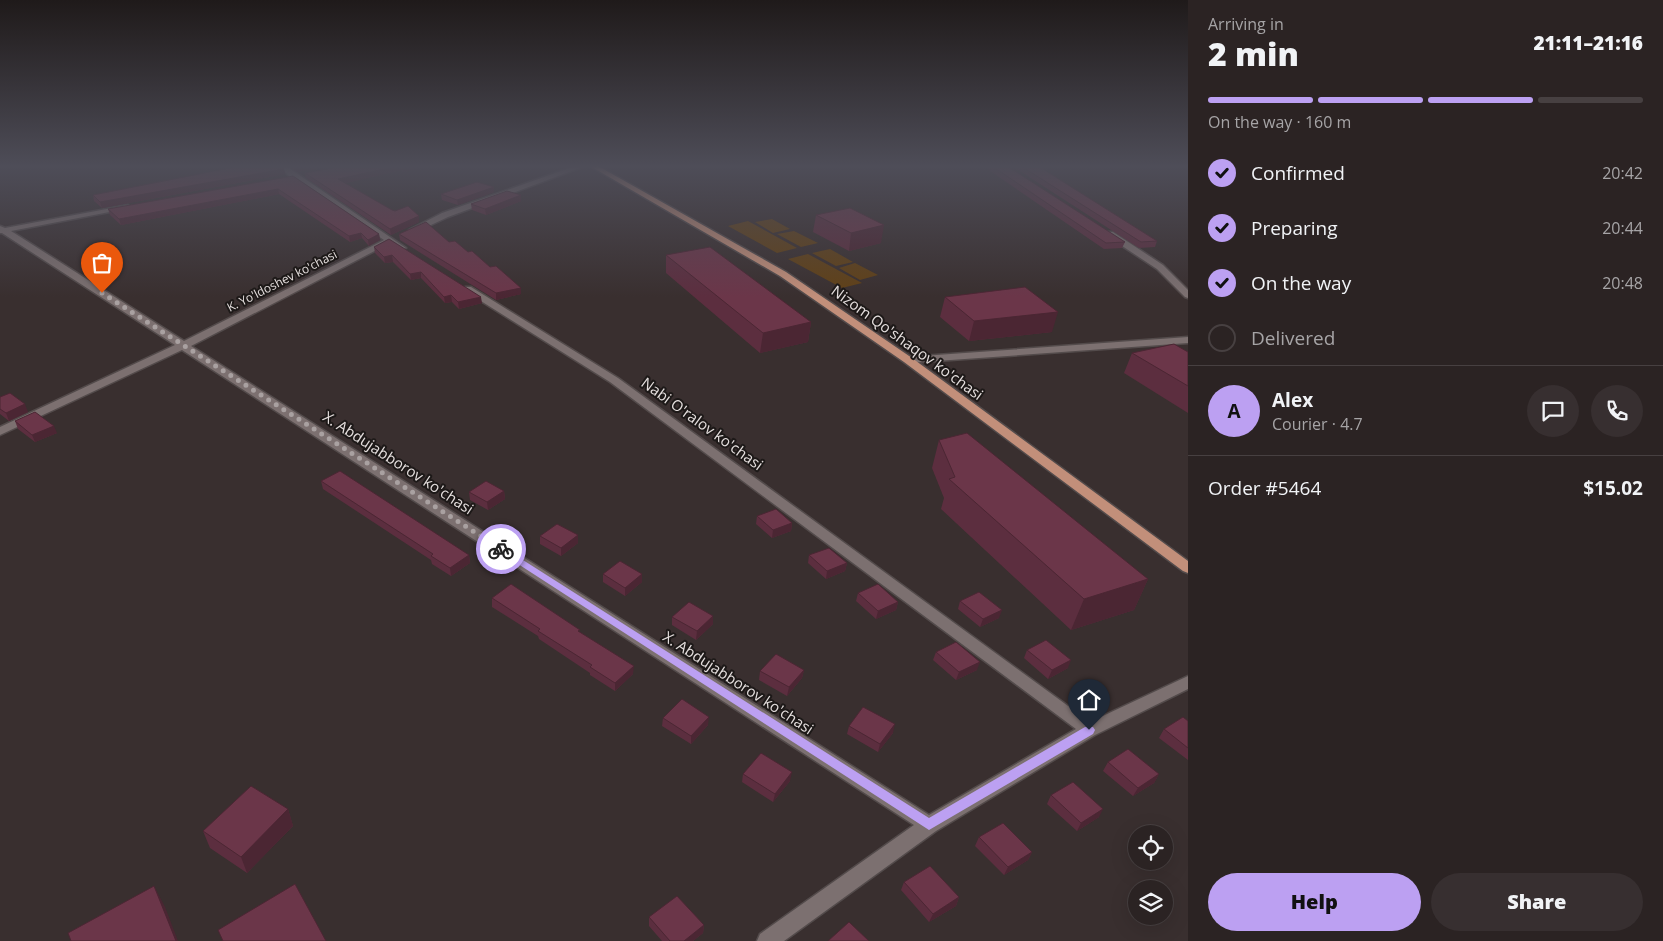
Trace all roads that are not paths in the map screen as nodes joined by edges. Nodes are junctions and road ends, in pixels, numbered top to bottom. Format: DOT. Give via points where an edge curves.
graph roads {
  1 [pos="111,210"];
  2 [pos="352,210"];
  3 [pos="457,210"];
  4 [pos="671,210"];
  5 [pos="1,230"];
  6 [pos="1103,230"];
  7 [pos="398,237"];
  8 [pos="415,256"];
  9 [pos="456,282"];
  10 [pos="1188,296"];
  11 [pos="1188,340"];
  12 [pos="184,345"];
  13 [pos="908,360"];
  14 [pos="0,431"];
  15 [pos="1188,568"];
  16 [pos="1188,682"];
  17 [pos="1089,730"];
  18 [pos="929,825"];
  19 [pos="767,941"];
  1 -- 5 [label="street"];
  2 -- 7 [label="street"];
  3 -- 7 [label="street, K. Yo'ldoshev ko'chasi"];
  4 -- 13 [label="main road, Nizom Qo'shaqov ko'chasi" via="783,274"];
  5 -- 12 [label="street, X. Abdujabborov ko'chasi"];
  6 -- 10 [label="street" via="1160,267"];
  7 -- 8 [label="street"];
  7 -- 12 [label="street, K. Yo'ldoshev ko'chasi"];
  9 -- 17 [label="street, Nabi O'ralov ko'chasi" via="614,380"];
  11 -- 13 [label="street"];
  12 -- 14 [label="street, K. Yo'ldoshev ko'chasi"];
  12 -- 18 [label="street, X. Abdujabborov ko'chasi"];
  13 -- 15 [label="main road, Nizom Qo'shaqov ko'chasi"];
  16 -- 17 [label="street"];
  17 -- 18 [label="street"];
  18 -- 19 [label="street"];
}
